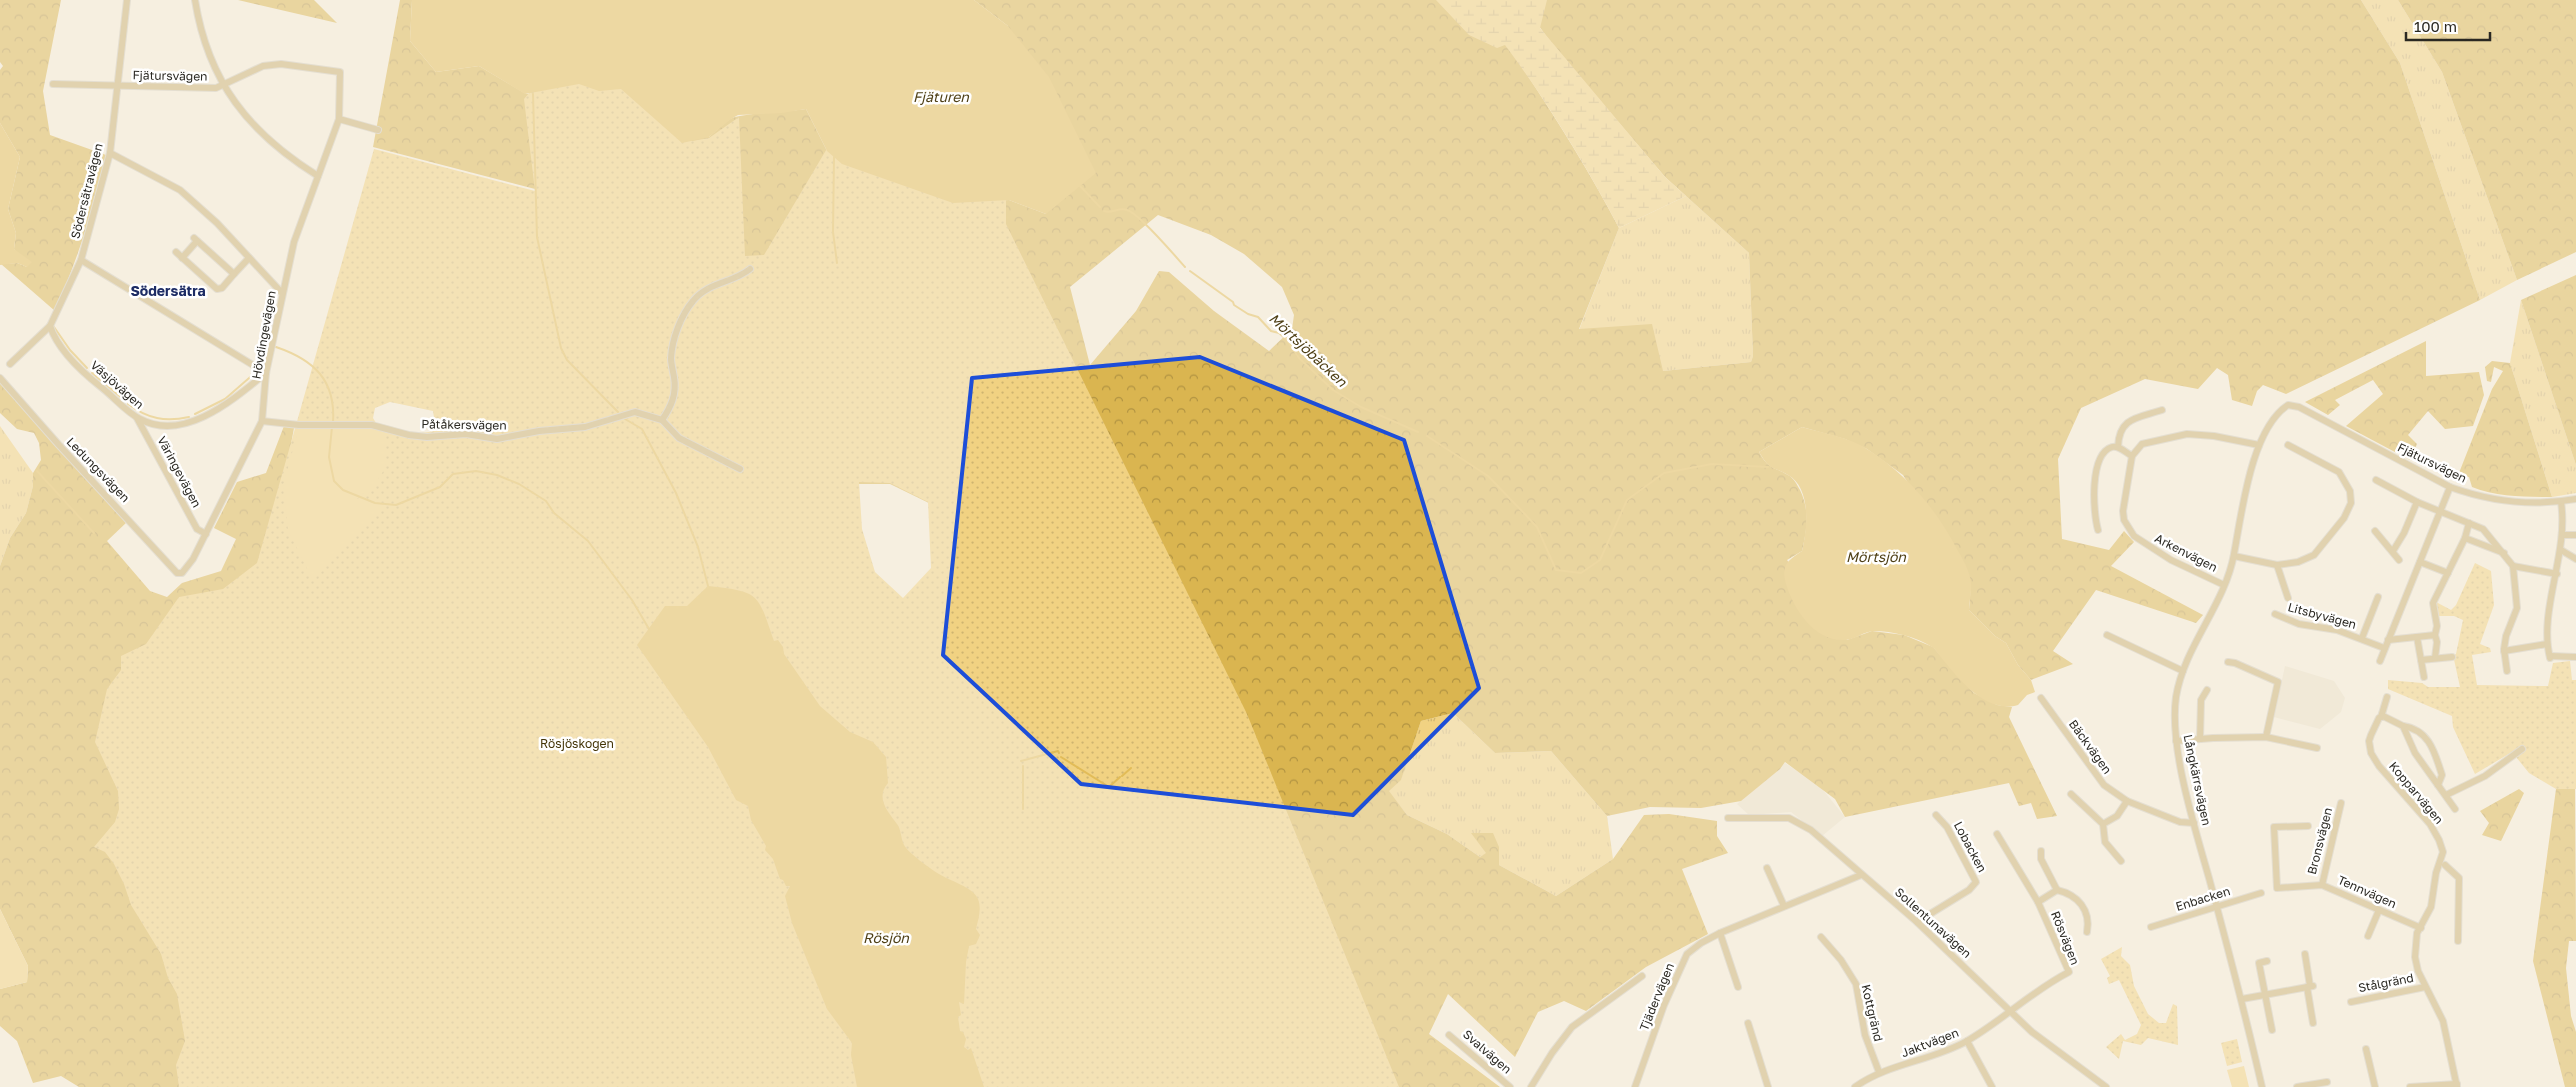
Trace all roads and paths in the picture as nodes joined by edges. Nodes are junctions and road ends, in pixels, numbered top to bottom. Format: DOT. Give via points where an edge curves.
graph roads {
  1 [pos="127,0"];
  2 [pos="195,0"];
  3 [pos="340,72"];
  4 [pos="53,84"];
  5 [pos="223,85"];
  6 [pos="118,86"];
  7 [pos="339,119"];
  8 [pos="378,130"];
  9 [pos="110,153"];
  10 [pos="318,176"];
  11 [pos="176,252"];
  12 [pos="182,258"];
  13 [pos="249,258"];
  14 [pos="81,260"];
  15 [pos="750,269"];
  16 [pos="234,274"];
  17 [pos="282,293"];
  18 [pos="50,326"];
  19 [pos="10,364"];
  20 [pos="266,373"];
  21 [pos="0,378"];
  22 [pos="2288,405"];
  23 [pos="2162,410"];
  24 [pos="137,418"];
  25 [pos="662,420"];
  26 [pos="262,421"];
  27 [pos="2259,445"];
  28 [pos="2288,445"];
  29 [pos="2118,447"];
  30 [pos="2132,456"];
  31 [pos="740,469"];
  32 [pos="2376,480"];
  33 [pos="2450,488"];
  34 [pos="2576,499"];
  35 [pos="2417,502"];
  36 [pos="2561,502"];
  37 [pos="2440,512"];
  38 [pos="2469,524"];
  39 [pos="2098,530"];
  40 [pos="2375,531"];
  41 [pos="206,534"];
  42 [pos="2563,535"];
  43 [pos="2576,535"];
  44 [pos="2465,538"];
  45 [pos="2561,550"];
  46 [pos="2393,551"];
  47 [pos="2505,554"];
  48 [pos="2234,556"];
  49 [pos="2576,559"];
  50 [pos="2399,560"];
  51 [pos="2420,562"];
  52 [pos="2278,565"];
  53 [pos="2513,566"];
  54 [pos="182,573"];
  55 [pos="2448,573"];
  56 [pos="2557,574"];
  57 [pos="2224,585"];
  58 [pos="2378,597"];
  59 [pos="2288,598"];
  60 [pos="2275,614"];
  61 [pos="2107,635"];
  62 [pos="2435,635"];
  63 [pos="2417,637"];
  64 [pos="2362,638"];
  65 [pos="2388,640"];
  66 [pos="2546,644"];
  67 [pos="2384,648"];
  68 [pos="2504,651"];
  69 [pos="2452,657"];
  70 [pos="2576,657"];
  71 [pos="2436,658"];
  72 [pos="2421,660"];
  73 [pos="2380,661"];
  74 [pos="2228,662"];
  75 [pos="2183,671"];
  76 [pos="2507,671"];
  77 [pos="2424,677"];
  78 [pos="2207,690"];
  79 [pos="2387,697"];
  80 [pos="2041,698"];
  81 [pos="2381,717"];
  82 [pos="2404,726"];
  83 [pos="2266,738"];
  84 [pos="2200,739"];
  85 [pos="2176,741"];
  86 [pos="2317,748"];
  87 [pos="2522,749"];
  88 [pos="2438,785"];
  89 [pos="2071,794"];
  90 [pos="2446,795"];
  91 [pos="2127,801"];
  92 [pos="2341,803"];
  93 [pos="2455,809"];
  94 [pos="1936,815"];
  95 [pos="1728,818"];
  96 [pos="2194,823"];
  97 [pos="2103,824"];
  98 [pos="2308,826"];
  99 [pos="1996,834"];
  100 [pos="2041,850"];
  101 [pos="2121,861"];
  102 [pos="2445,865"];
  103 [pos="1767,868"];
  104 [pos="1862,875"];
  105 [pos="2322,885"];
  106 [pos="2057,890"];
  107 [pos="2261,893"];
  108 [pos="2038,902"];
  109 [pos="1784,906"];
  110 [pos="2217,907"];
  111 [pos="2379,910"];
  112 [pos="1918,922"];
  113 [pos="2151,927"];
  114 [pos="2421,928"];
  115 [pos="2088,932"];
  116 [pos="1720,933"];
  117 [pos="2368,936"];
  118 [pos="1821,937"];
  119 [pos="2458,941"];
  120 [pos="2305,954"];
  121 [pos="2267,961"];
  122 [pos="1642,976"];
  123 [pos="2310,986"];
  124 [pos="1738,987"];
  125 [pos="2425,987"];
  126 [pos="2265,994"];
  127 [pos="2242,999"];
  128 [pos="2351,1002"];
  129 [pos="2009,1011"];
  130 [pos="1748,1023"];
  131 [pos="2313,1023"];
  132 [pos="2272,1030"];
  133 [pos="1449,1035"];
  134 [pos="1967,1041"];
  135 [pos="2366,1049"];
  136 [pos="1879,1072"];
  137 [pos="2327,1082"];
  138 [pos="2457,1085"];
  139 [pos="1510,1087"];
  140 [pos="1531,1087"];
  141 [pos="1635,1087"];
  142 [pos="1768,1087"];
  143 [pos="1855,1087"];
  144 [pos="1992,1087"];
  145 [pos="2106,1087"];
  146 [pos="2262,1087"];
  147 [pos="2297,1087"];
  148 [pos="2375,1087"];
  149 [pos="2410,1087"];
  1 -- 6 [label="street, Södersätravägen"];
  2 -- 5 [label="street" via="200,32"];
  3 -- 5 [label="street, Fjätursvägen" via="281,64 263,66"];
  3 -- 7 [label="street, Hövdingevägen"];
  4 -- 6 [label="street, Fjätursvägen"];
  5 -- 6 [label="street, Fjätursvägen" via="196,88"];
  5 -- 10 [label="street" via="260,133"];
  6 -- 9 [label="street, Södersätravägen"];
  7 -- 8 [label="street"];
  7 -- 10 [label="street, Hövdingevägen"];
  9 -- 13 [label="street" via="180,190"];
  9 -- 14 [label="street, Södersätravägen"];
  10 -- 17 [label="street, Hövdingevägen" via="294,242"];
  11 -- 12 [label="street"];
  12 -- 16 [label="street" via="217,289 222,288"];
  12 -- 16 [label="street" via="196,240"];
  13 -- 16 [label="street"];
  13 -- 17 [label="street"];
  14 -- 18 [label="street, Södersätravägen"];
  14 -- 20 [label="street"];
  15 -- 25 [label="street" via="704,291 683,317 671,359 676,388 672,406"];
  17 -- 20 [label="street, Hövdingevägen"];
  18 -- 19 [label="street, Södersätravägen"];
  18 -- 24 [label="street, Väsjövägen" via="86,375"];
  20 -- 24 [label="street, Väsjövägen" via="234,399 185,423 154,424"];
  20 -- 26 [label="street, Hövdingevägen"];
  21 -- 54 [label="street, Ledungsvägen" via="58,445 178,573"];
  22 -- 27 [label="street, Långkärrsvägen" via="2270,423"];
  22 -- 33 [label="street, Fjätursvägen" via="2299,407"];
  23 -- 29 [label="street" via="2123,425 2118,432"];
  24 -- 41 [label="street, Väringevägen" via="197,528"];
  25 -- 26 [label="street, Påtåkersvägen" via="630,412 585,427 497,439 466,434 409,435 372,425 299,425"];
  25 -- 31 [label="street" via="679,438"];
  26 -- 41 [label="street, Hövdingevägen"];
  27 -- 30 [label="street" via="2187,434 2142,444"];
  27 -- 48 [label="street, Långkärrsvägen"];
  28 -- 52 [label="street" via="2339,472 2350,491 2351,503 2344,518 2314,555"];
  29 -- 30 [label="street"];
  29 -- 39 [label="street" via="2111,447 2104,453 2096,470 2095,518"];
  30 -- 57 [label="street, Arkenvägen" via="2123,511 2124,520 2134,536 2171,560"];
  32 -- 35 [label="street"];
  33 -- 36 [label="street, Fjätursvägen" via="2500,501"];
  33 -- 37 [label="street"];
  34 -- 36 [label="street, Fjätursvägen"];
  35 -- 37 [label="street"];
  35 -- 46 [label="street"];
  36 -- 42 [label="street"];
  37 -- 38 [label="street"];
  37 -- 51 [label="street"];
  38 -- 44 [label="street"];
  38 -- 47 [label="street" via="2483,528"];
  40 -- 46 [label="street"];
  41 -- 54 [label="street, Hövdingevägen"];
  42 -- 43 [label="street"];
  42 -- 45 [label="street"];
  44 -- 47 [label="street"];
  44 -- 55 [label="street"];
  45 -- 49 [label="street"];
  45 -- 56 [label="street"];
  46 -- 50 [label="street"];
  47 -- 53 [label="street"];
  48 -- 52 [label="street"];
  48 -- 57 [label="street, Långkärrsvägen"];
  51 -- 55 [label="street"];
  51 -- 65 [label="street"];
  52 -- 59 [label="street"];
  53 -- 56 [label="street"];
  53 -- 68 [label="street" via="2517,608"];
  55 -- 62 [label="street" via="2433,603 2437,626"];
  56 -- 66 [label="street"];
  57 -- 75 [label="street, Långkärrsvägen"];
  58 -- 64 [label="street, Litsbyvägen"];
  60 -- 64 [label="street, Litsbyvägen" via="2300,624"];
  61 -- 75 [label="street"];
  62 -- 63 [label="street"];
  62 -- 71 [label="street"];
  63 -- 65 [label="street"];
  63 -- 72 [label="street"];
  64 -- 67 [label="street, Litsbyvägen"];
  65 -- 67 [label="street"];
  66 -- 68 [label="street"];
  66 -- 70 [label="street" via="2550,657"];
  67 -- 73 [label="street"];
  68 -- 76 [label="street"];
  69 -- 71 [label="street"];
  71 -- 72 [label="street"];
  72 -- 77 [label="street"];
  74 -- 83 [label="street" via="2278,682"];
  75 -- 85 [label="street, Långkärrsvägen" via="2176,700"];
  78 -- 84 [label="street" via="2201,700"];
  79 -- 81 [label="street"];
  80 -- 91 [label="street, Bäckvägen" via="2104,785"];
  81 -- 82 [label="street"];
  81 -- 114 [label="street, Kopparvägen" via="2369,741 2372,753 2430,824 2443,852 2436,872 2431,907"];
  82 -- 88 [label="street" via="2415,753"];
  82 -- 88 [label="street" via="2431,743 2442,775"];
  83 -- 84 [label="street"];
  83 -- 86 [label="street"];
  84 -- 85 [label="street"];
  85 -- 96 [label="street, Långkärrsvägen"];
  87 -- 90 [label="street" via="2486,776"];
  88 -- 90 [label="street"];
  89 -- 97 [label="street"];
  90 -- 93 [label="street"];
  91 -- 96 [label="street, Bäckvägen" via="2180,822"];
  91 -- 97 [label="street" via="2116,816"];
  92 -- 105 [label="street, Bronsvägen"];
  94 -- 112 [label="street, Lobacken" via="1947,827 1976,882 1969,890"];
  95 -- 104 [label="street, Sollentunavägen" via="1789,818 1811,830"];
  96 -- 110 [label="street, Långkärrsvägen"];
  97 -- 101 [label="street" via="2105,842"];
  98 -- 105 [label="street, Tennvägen" via="2274,827 2277,888"];
  99 -- 108 [label="street, Rösvägen"];
  100 -- 106 [label="street" via="2041,860"];
  102 -- 119 [label="street" via="2459,878"];
  103 -- 109 [label="street"];
  104 -- 109 [label="street, Tjädervägen"];
  104 -- 112 [label="street, Sollentunavägen"];
  105 -- 111 [label="street, Tennvägen"];
  106 -- 108 [label="street, Rösvägen"];
  106 -- 115 [label="street, Rösvägen" via="2079,901 2087,915"];
  107 -- 110 [label="street, Enbacken"];
  108 -- 129 [label="street, Rösvägen" via="2069,972"];
  109 -- 116 [label="street, Tjädervägen"];
  110 -- 113 [label="street, Enbacken"];
  110 -- 127 [label="street, Långkärrsvägen"];
  111 -- 114 [label="street, Tennvägen"];
  111 -- 117 [label="street"];
  112 -- 129 [label="street, Sollentunavägen"];
  114 -- 125 [label="street, Kopparvägen" via="2416,939 2415,957"];
  116 -- 124 [label="street"];
  116 -- 141 [label="street, Tjädervägen" via="1687,954 1664,1005"];
  118 -- 136 [label="street, Kottgränd" via="1856,984 1865,1036"];
  120 -- 123 [label="street"];
  121 -- 126 [label="street" via="2259,962"];
  122 -- 140 [label="street" via="1572,1027"];
  123 -- 126 [label="street"];
  123 -- 131 [label="street"];
  125 -- 128 [label="street, Stålgränd"];
  125 -- 138 [label="street, Kopparvägen" via="2443,1021"];
  126 -- 127 [label="street"];
  126 -- 132 [label="street"];
  127 -- 146 [label="street, Långkärrsvägen"];
  129 -- 134 [label="street, Jaktvägen"];
  129 -- 145 [label="street, Sollentunavägen"];
  130 -- 142 [label="street"];
  133 -- 139 [label="street, Svalvägen"];
  134 -- 136 [label="street, Jaktvägen"];
  134 -- 144 [label="street"];
  135 -- 148 [label="street"];
  136 -- 143 [label="street, Jaktvägen"];
  137 -- 147 [label="street"];
  138 -- 149 [label="street"];
}
